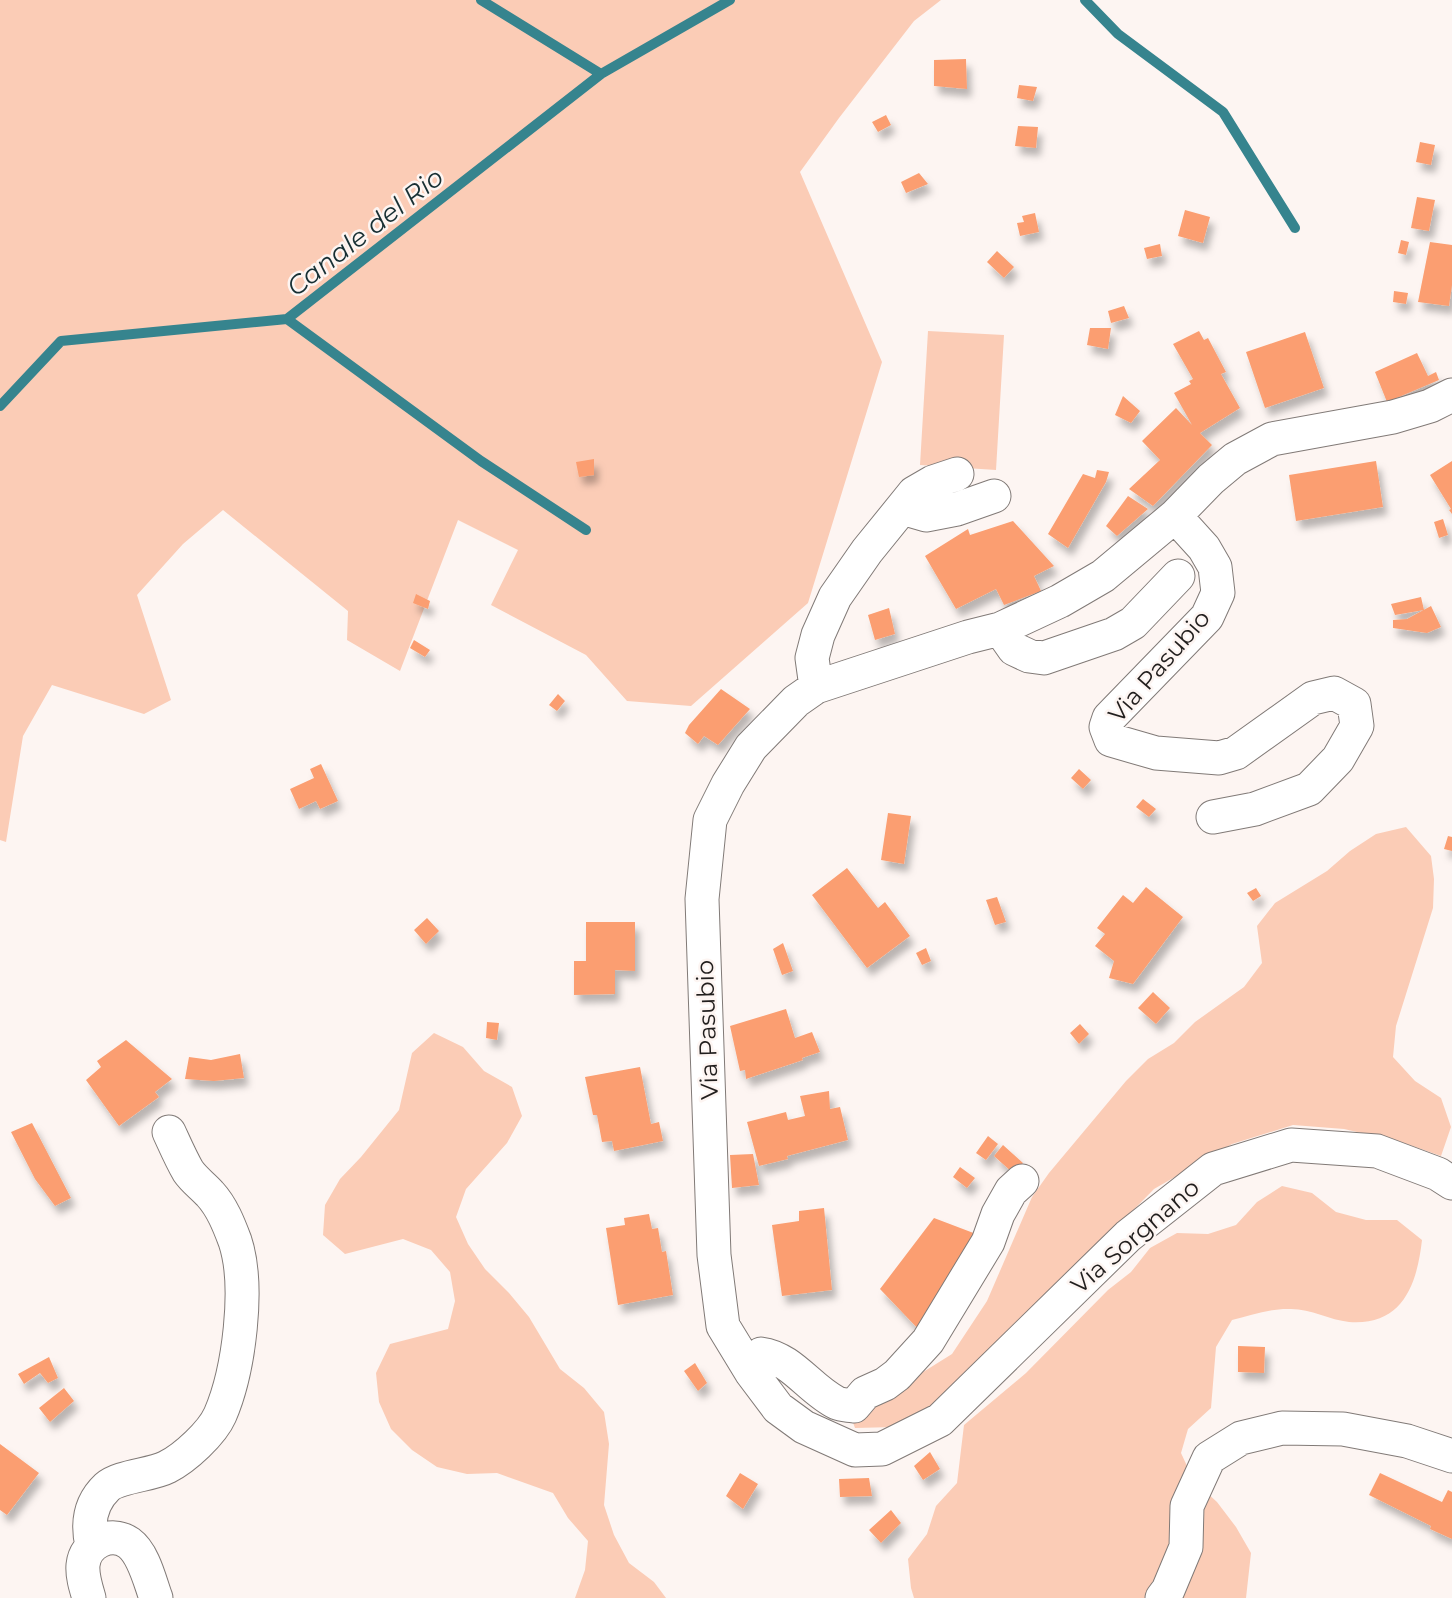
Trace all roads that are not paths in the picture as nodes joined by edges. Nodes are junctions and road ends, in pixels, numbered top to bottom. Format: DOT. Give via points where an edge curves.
graph roads {
  1 [pos="1452,395"];
  2 [pos="957,474"];
  3 [pos="994,496"];
  4 [pos="902,508"];
  5 [pos="1175,516"];
  6 [pos="1178,576"];
  7 [pos="1000,629"];
  8 [pos="816,687"];
  9 [pos="1213,817"];
  10 [pos="169,1132"];
  11 [pos="1022,1181"];
  12 [pos="1452,1183"];
  13 [pos="751,1373"];
  14 [pos="940,1420"];
  15 [pos="1452,1456"];
  16 [pos="92,1546"];
  17 [pos="89,1598"];
  18 [pos="156,1598"];
  19 [pos="1162,1598"];
  1 -- 5 [label="street, Via Pasubio" via="1394,417 1272,439 1235,459"];
  2 -- 4 [label="street" via="914,493"];
  3 -- 4 [label="street" via="926,515"];
  4 -- 8 [label="street" via="835,597 812,657"];
  5 -- 7 [label="street, Via Pasubio" via="1103,576"];
  5 -- 9 [label="street, Via Pasubio" via="1215,567 1218,593 1207,617 1109,718 1106,727 1111,740 1156,753 1219,758 1236,753 1313,698 1334,693 1354,704 1357,726 1338,759 1309,789 1255,809"];
  6 -- 7 [label="street, Via Pasubio" via="1133,623 1044,658 1014,649"];
  7 -- 8 [label="street, Via Pasubio"];
  8 -- 13 [label="street, Via Pasubio" via="751,747 728,784 710,820 703,886 714,1255 723,1326"];
  10 -- 16 [label="street" via="189,1173 225,1217 235,1242 243,1296 235,1364 219,1417 192,1450 166,1468 108,1485 90,1514"];
  11 -- 13 [label="street" via="1011,1191 988,1242 928,1341 885,1384 865,1393 854,1406 838,1404 771,1355 761,1354"];
  12 -- 14 [label="street, Via Sorgnano" via="1377,1151 1291,1145 1213,1169 1128,1236"];
  13 -- 14 [label="street, Via Pasubio" via="778,1408 804,1427 855,1450 882,1449"];
  15 -- 19 [label="street" via="1343,1429 1282,1428 1241,1438 1209,1458 1187,1506 1186,1547"];
  16 -- 17 [label="street" via="83,1563"];
  16 -- 18 [label="street" via="111,1538 129,1543 141,1559"];
}
